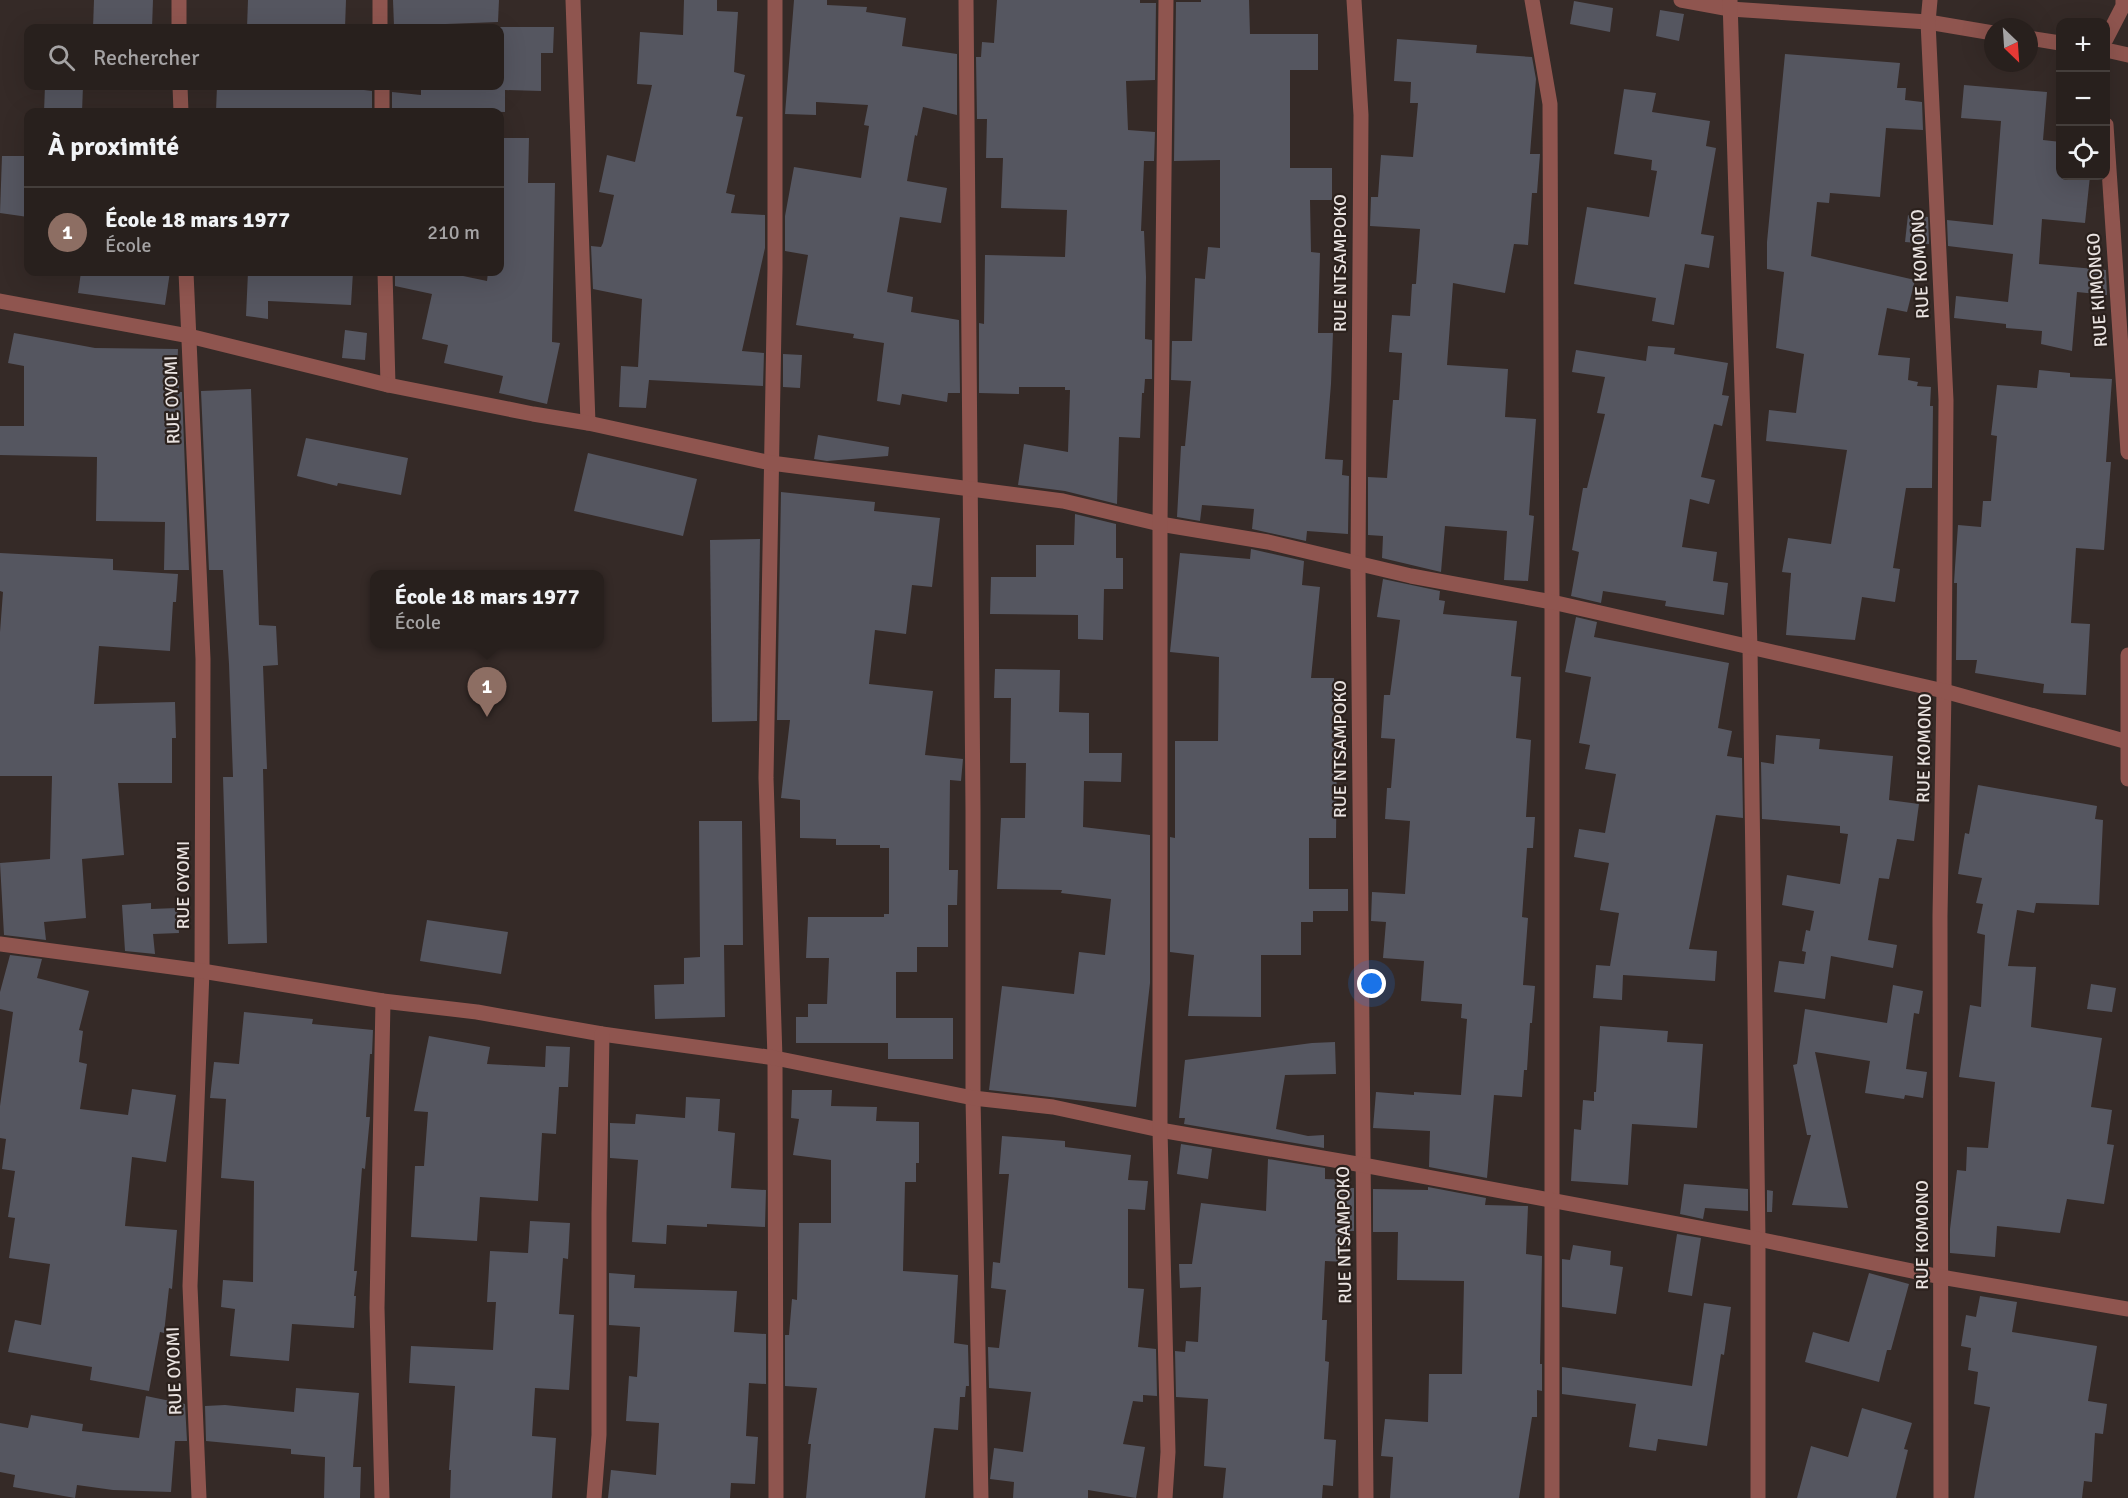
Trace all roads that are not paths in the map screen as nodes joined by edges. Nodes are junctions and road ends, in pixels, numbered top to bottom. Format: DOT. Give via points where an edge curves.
graph roads {
  1 [pos="179,0"];
  2 [pos="380,0"];
  3 [pos="573,0"];
  4 [pos="775,0"];
  5 [pos="966,0"];
  6 [pos="1166,0"];
  7 [pos="1354,0"];
  8 [pos="1532,0"];
  9 [pos="1681,0"];
  10 [pos="1930,0"];
  11 [pos="2123,0"];
  12 [pos="1730,4"];
  13 [pos="1928,22"];
  14 [pos="179,24"];
  15 [pos="381,24"];
  16 [pos="1984,31"];
  17 [pos="2110,31"];
  18 [pos="2038,39"];
  19 [pos="2056,42"];
  20 [pos="2110,51"];
  21 [pos="2128,55"];
  22 [pos="180,90"];
  23 [pos="382,90"];
  24 [pos="181,108"];
  25 [pos="382,108"];
  26 [pos="2106,126"];
  27 [pos="186,276"];
  28 [pos="385,276"];
  29 [pos="0,301"];
  30 [pos="189,336"];
  31 [pos="388,385"];
  32 [pos="588,423"];
  33 [pos="2128,452"];
  34 [pos="771,463"];
  35 [pos="969,487"];
  36 [pos="1160,525"];
  37 [pos="1358,565"];
  38 [pos="1552,602"];
  39 [pos="1750,647"];
  40 [pos="2128,656"];
  41 [pos="1944,691"];
  42 [pos="2128,742"];
  43 [pos="2128,779"];
  44 [pos="0,944"];
  45 [pos="202,971"];
  46 [pos="383,1001"];
  47 [pos="602,1034"];
  48 [pos="775,1058"];
  49 [pos="973,1098"];
  50 [pos="1160,1130"];
  51 [pos="1363,1165"];
  52 [pos="1551,1202"];
  53 [pos="1758,1239"];
  54 [pos="1941,1277"];
  55 [pos="2128,1309"];
  56 [pos="198,1498"];
  57 [pos="382,1498"];
  58 [pos="594,1498"];
  59 [pos="776,1498"];
  60 [pos="981,1498"];
  61 [pos="1165,1498"];
  62 [pos="1366,1498"];
  63 [pos="1552,1498"];
  64 [pos="1758,1498"];
  65 [pos="1941,1498"];
  1 -- 14 [label="street"];
  2 -- 15 [label="street"];
  3 -- 32 [label="street"];
  4 -- 34 [label="street"];
  5 -- 35 [label="street"];
  6 -- 36 [label="street"];
  7 -- 37 [label="street, RUE NTSAMPOKO" via="1361,115"];
  8 -- 38 [label="street" via="1550,104"];
  9 -- 12 [label="street"];
  10 -- 13 [label="street, RUE KOMONO"];
  11 -- 17 [label="street"];
  12 -- 13 [label="street"];
  12 -- 39 [label="street"];
  13 -- 16 [label="street"];
  13 -- 41 [label="street, RUE KOMONO" via="1946,400"];
  18 -- 19 [label="street"];
  20 -- 21 [label="street"];
  22 -- 24 [label="street"];
  23 -- 25 [label="street"];
  26 -- 33 [label="street, RUE KIMONGO"];
  27 -- 30 [label="street, RUE OYOMI"];
  28 -- 31 [label="street"];
  29 -- 30 [label="street"];
  30 -- 31 [label="street"];
  30 -- 45 [label="street, RUE OYOMI" via="203,658"];
  31 -- 32 [label="street"];
  32 -- 34 [label="street"];
  34 -- 35 [label="street"];
  34 -- 48 [label="street" via="766,778"];
  35 -- 36 [label="street" via="1063,501"];
  35 -- 49 [label="street"];
  36 -- 37 [label="street" via="1268,542"];
  36 -- 50 [label="street"];
  37 -- 38 [label="street"];
  37 -- 51 [label="street, RUE NTSAMPOKO"];
  38 -- 39 [label="street"];
  38 -- 52 [label="street"];
  39 -- 41 [label="street"];
  39 -- 53 [label="street"];
  40 -- 42 [label="street"];
  41 -- 42 [label="street"];
  41 -- 54 [label="street, RUE KOMONO"];
  42 -- 43 [label="street"];
  44 -- 45 [label="street"];
  45 -- 46 [label="street"];
  45 -- 56 [label="street, RUE OYOMI" via="190,1286"];
  46 -- 47 [label="street" via="477,1012"];
  46 -- 57 [label="street" via="377,1308"];
  47 -- 48 [label="street"];
  47 -- 58 [label="street" via="599,1435"];
  48 -- 49 [label="street"];
  48 -- 59 [label="street"];
  49 -- 50 [label="street" via="1053,1107"];
  49 -- 60 [label="street"];
  50 -- 51 [label="street"];
  50 -- 61 [label="street" via="1168,1452"];
  51 -- 52 [label="street"];
  51 -- 62 [label="street, RUE NTSAMPOKO"];
  52 -- 53 [label="street"];
  52 -- 63 [label="street"];
  53 -- 54 [label="street"];
  53 -- 64 [label="street"];
  54 -- 55 [label="street"];
  54 -- 65 [label="street, RUE KOMONO"];
}
